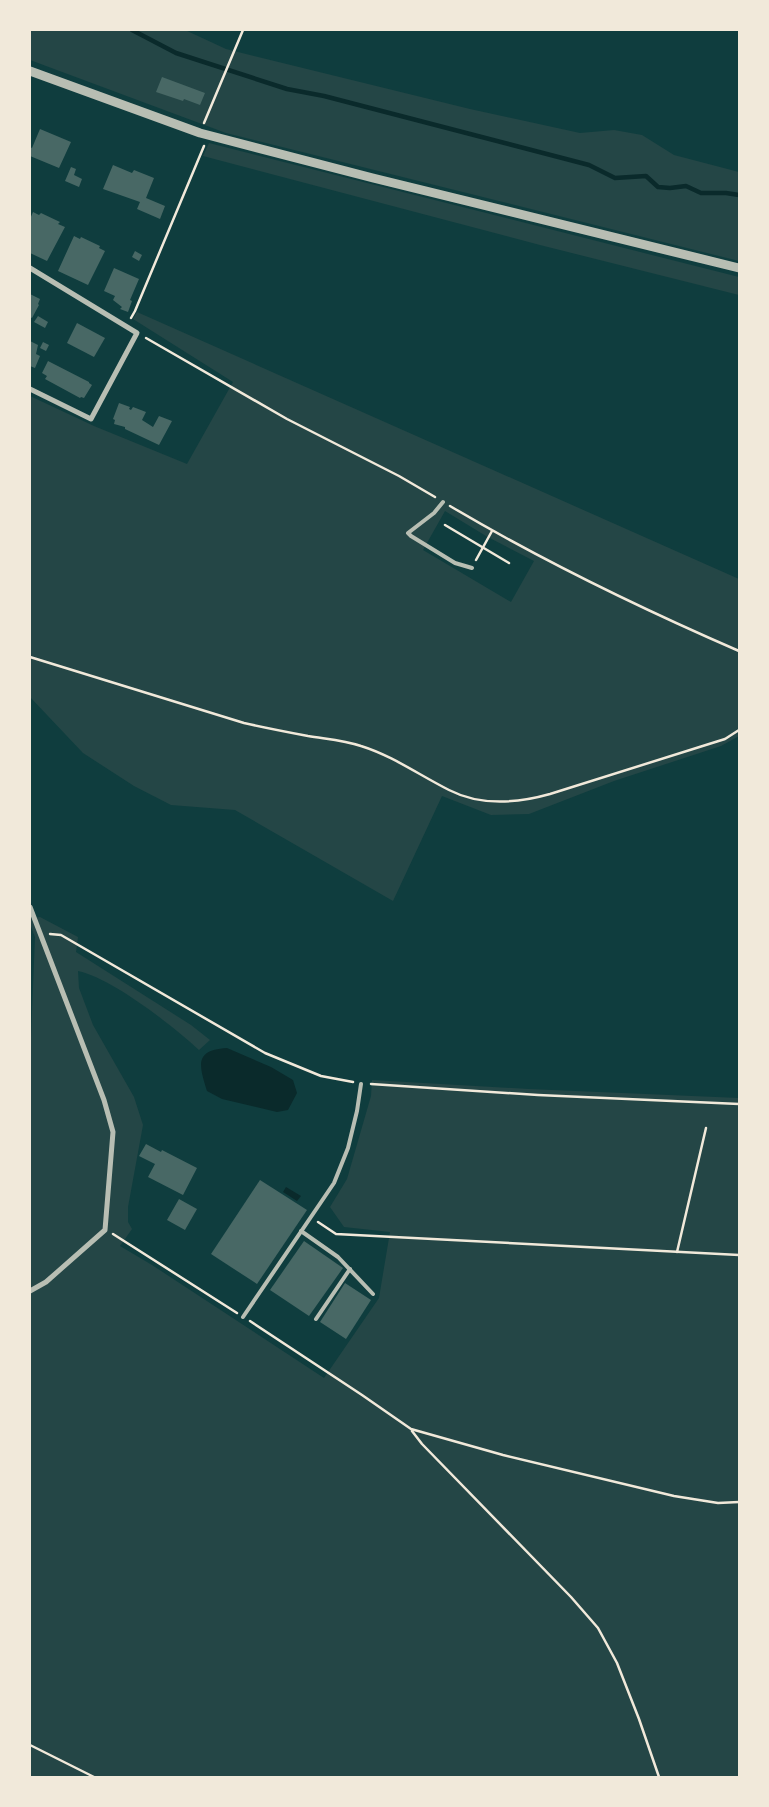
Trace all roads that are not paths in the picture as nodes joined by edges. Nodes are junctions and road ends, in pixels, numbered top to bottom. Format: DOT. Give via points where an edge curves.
graph roads {
  1 [pos="30,71"];
  2 [pos="30,268"];
  3 [pos="739,268"];
  4 [pos="30,389"];
  5 [pos="443,502"];
  6 [pos="472,568"];
  7 [pos="30,907"];
  8 [pos="361,1084"];
  9 [pos="301,1231"];
  10 [pos="350,1269"];
  11 [pos="30,1291"];
  12 [pos="373,1294"];
  13 [pos="243,1317"];
  14 [pos="316,1319"];
  1 -- 3 [label="street" via="204,134"];
  2 -- 4 [label="street" via="137,333 90,418"];
  5 -- 6 [label="lane" via="408,533 455,564"];
  7 -- 11 [label="street" via="104,1100 113,1132 105,1230 46,1282"];
  8 -- 9 [label="lane" via="348,1148 334,1183"];
  9 -- 10 [label="lane"];
  9 -- 13 [label="lane"];
  10 -- 12 [label="lane"];
  10 -- 14 [label="lane"];
}
